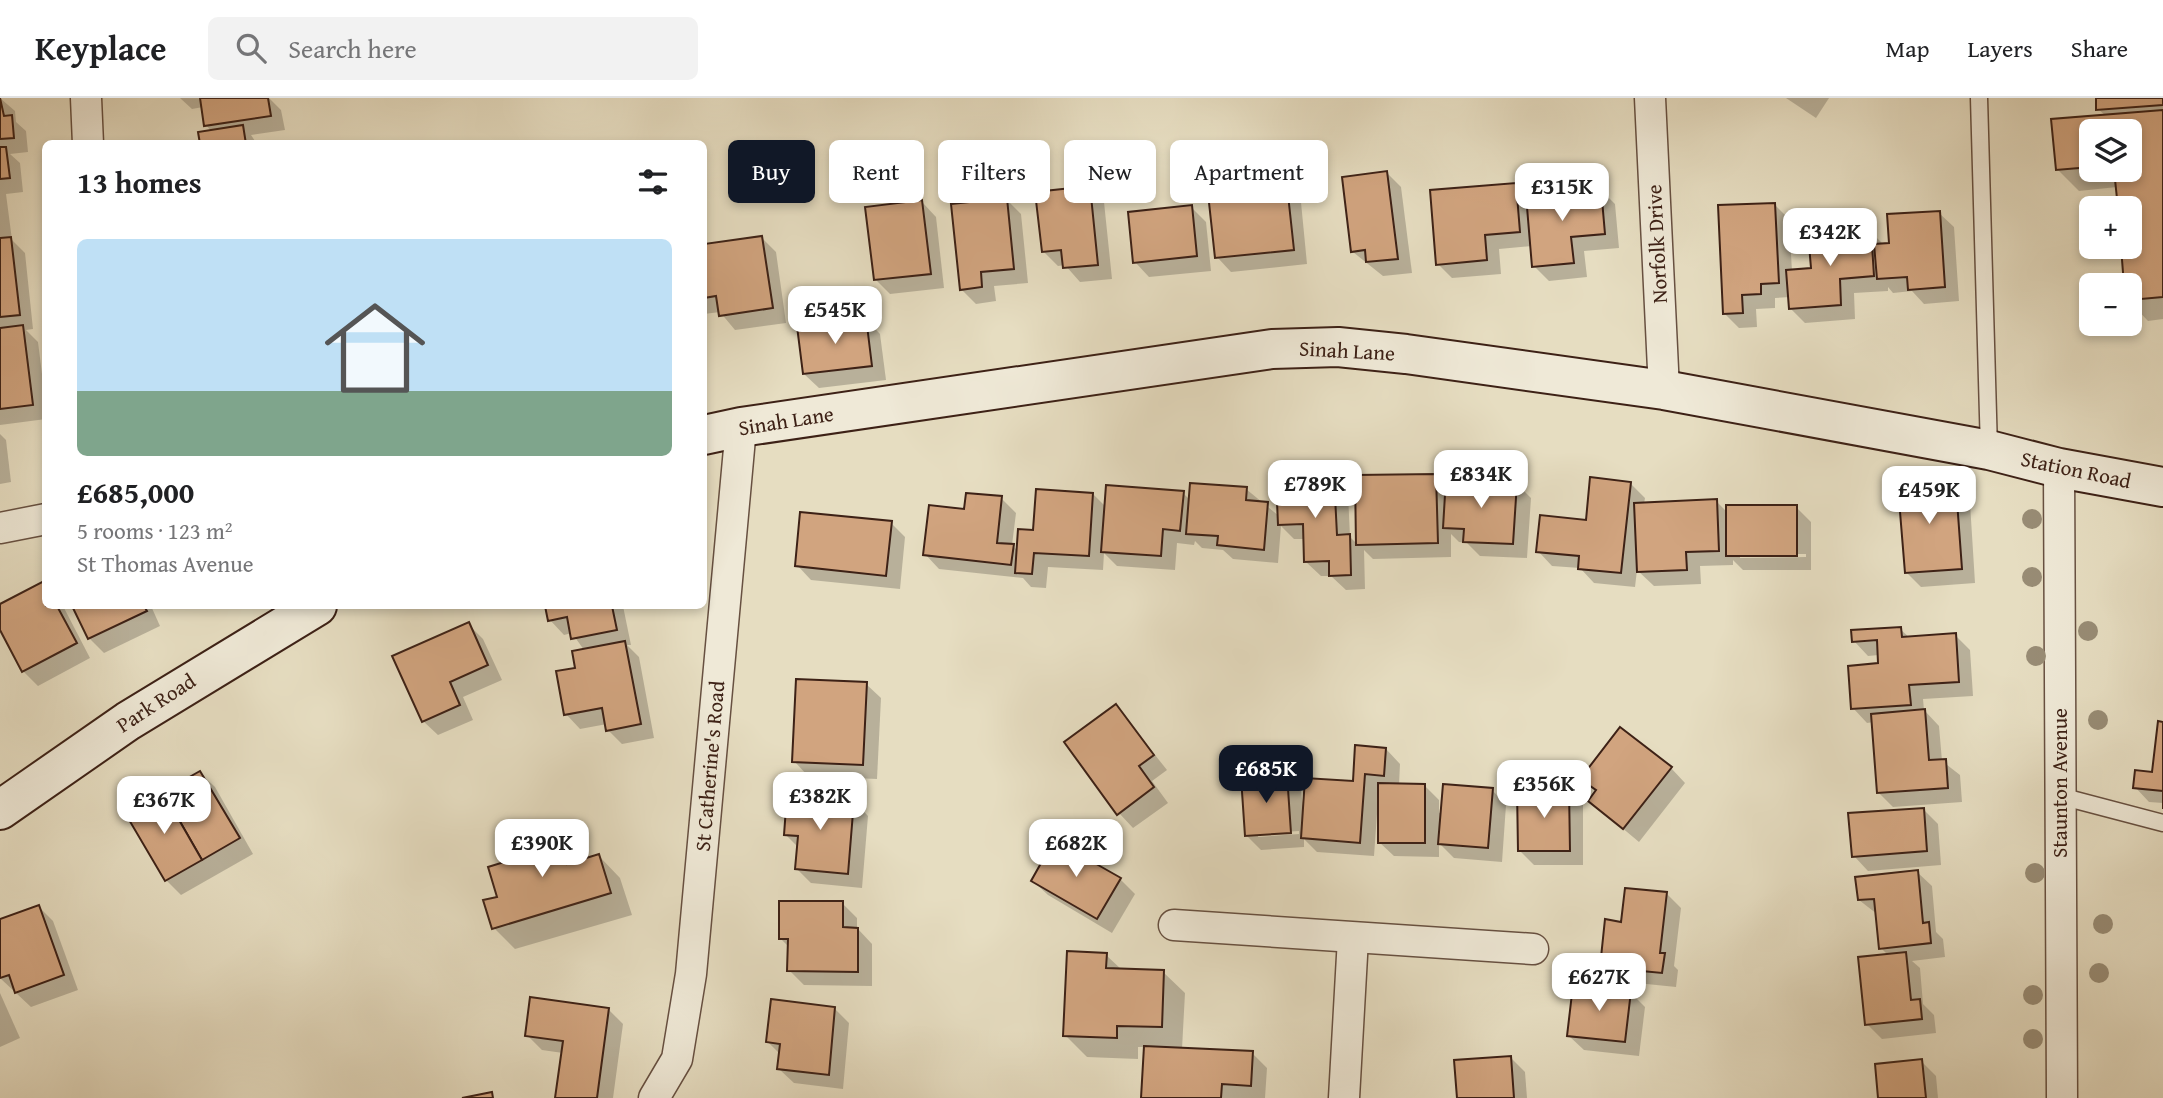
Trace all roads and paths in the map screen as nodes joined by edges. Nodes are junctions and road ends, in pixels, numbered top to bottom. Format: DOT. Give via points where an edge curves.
graph roads {
  1 [pos="86,98"];
  2 [pos="1650,98"];
  3 [pos="1979,98"];
  4 [pos="88,140"];
  5 [pos="1664,390"];
  6 [pos="741,427"];
  7 [pos="707,435"];
  8 [pos="1989,450"];
  9 [pos="2059,468"];
  10 [pos="2163,487"];
  11 [pos="42,520"];
  12 [pos="0,528"];
  13 [pos="312,609"];
  14 [pos="2060,796"];
  15 [pos="0,810"];
  16 [pos="2163,823"];
  17 [pos="1174,925"];
  18 [pos="1353,938"];
  19 [pos="1533,948"];
  20 [pos="654,1098"];
  21 [pos="1344,1098"];
  22 [pos="2062,1098"];
  1 -- 4 [label="street"];
  2 -- 5 [label="street, Norfolk Drive"];
  3 -- 8 [label="lane"];
  5 -- 6 [label="street, Sinah Lane" via="1406,354 1338,347 1272,349"];
  5 -- 8 [label="street, Sinah Lane"];
  6 -- 7 [label="street, Sinah Lane"];
  6 -- 20 [label="street, St Catherine's Road" via="691,974 677,1059"];
  8 -- 9 [label="street, Station Road"];
  9 -- 10 [label="street, Station Road"];
  9 -- 14 [label="street, Staunton Avenue"];
  11 -- 12 [label="street"];
  13 -- 15 [label="street, Park Road" via="128,721"];
  14 -- 16 [label="lane"];
  14 -- 22 [label="street, Staunton Avenue"];
  17 -- 18 [label="street"];
  18 -- 19 [label="street"];
  18 -- 21 [label="street"];
}
